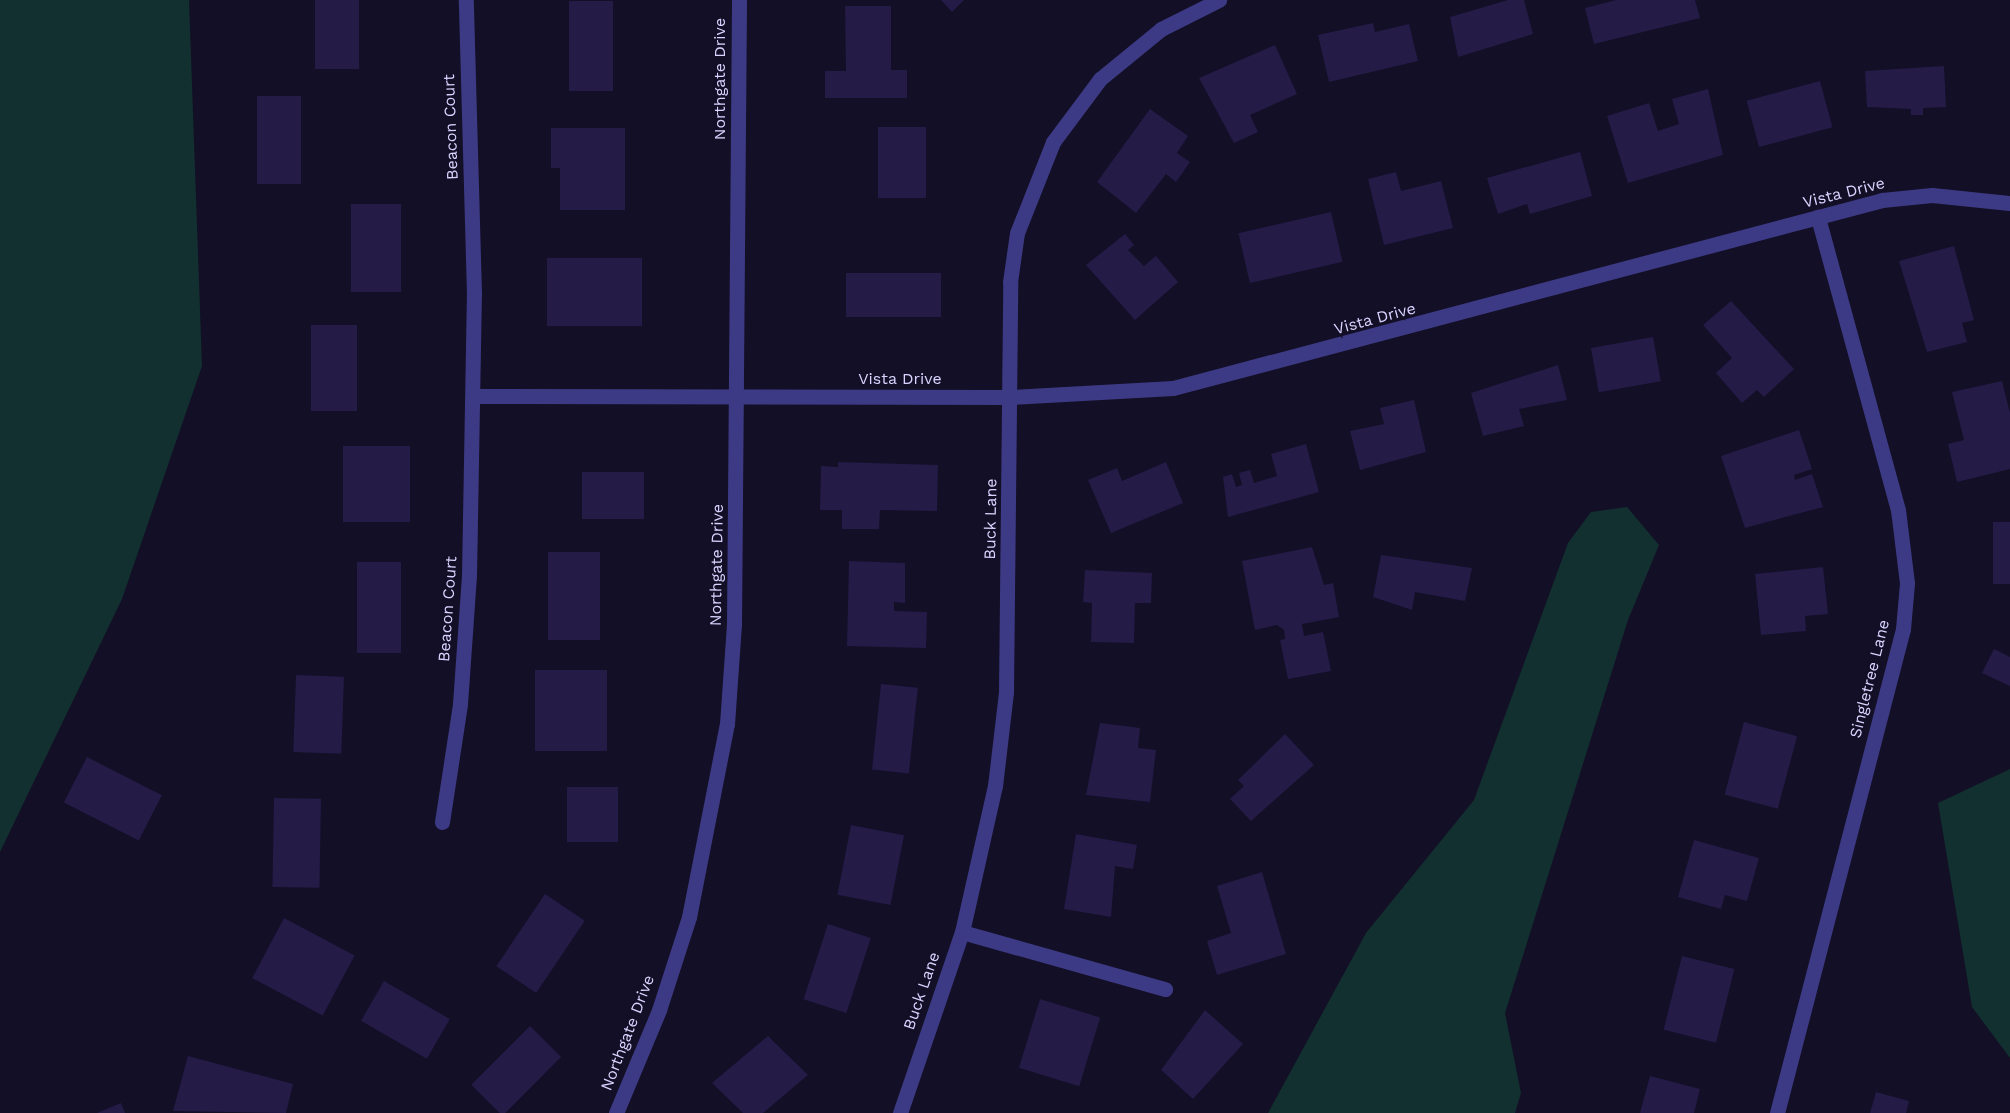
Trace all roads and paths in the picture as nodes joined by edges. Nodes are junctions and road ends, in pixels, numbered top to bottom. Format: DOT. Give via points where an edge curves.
graph roads {
  1 [pos="466,0"];
  2 [pos="739,0"];
  3 [pos="1219,0"];
  4 [pos="2010,203"];
  5 [pos="1818,217"];
  6 [pos="474,396"];
  7 [pos="736,397"];
  8 [pos="1010,397"];
  9 [pos="442,822"];
  10 [pos="962,932"];
  11 [pos="1165,989"];
  12 [pos="616,1113"];
  13 [pos="900,1113"];
  14 [pos="1777,1113"];
  1 -- 6 [label="street, Beacon Court"];
  2 -- 7 [label="street, Northgate Drive"];
  3 -- 8 [label="street, Buck Lane" via="1161,29 1121,58 1053,142 1017,233 1010,282"];
  4 -- 5 [label="street, Vista Drive" via="1932,195 1882,200"];
  5 -- 8 [label="street, Vista Drive" via="1228,378 1117,394"];
  5 -- 14 [label="street, Singletree Lane" via="1898,510 1907,583 1903,629"];
  6 -- 7 [label="street"];
  6 -- 9 [label="street, Beacon Court" via="460,704"];
  7 -- 8 [label="street, Vista Drive"];
  7 -- 12 [label="street, Northgate Drive" via="735,626 711,821 659,1010"];
  8 -- 10 [label="street, Buck Lane" via="1006,692 995,786"];
  10 -- 11 [label="street"];
  10 -- 13 [label="street, Buck Lane"];
}
